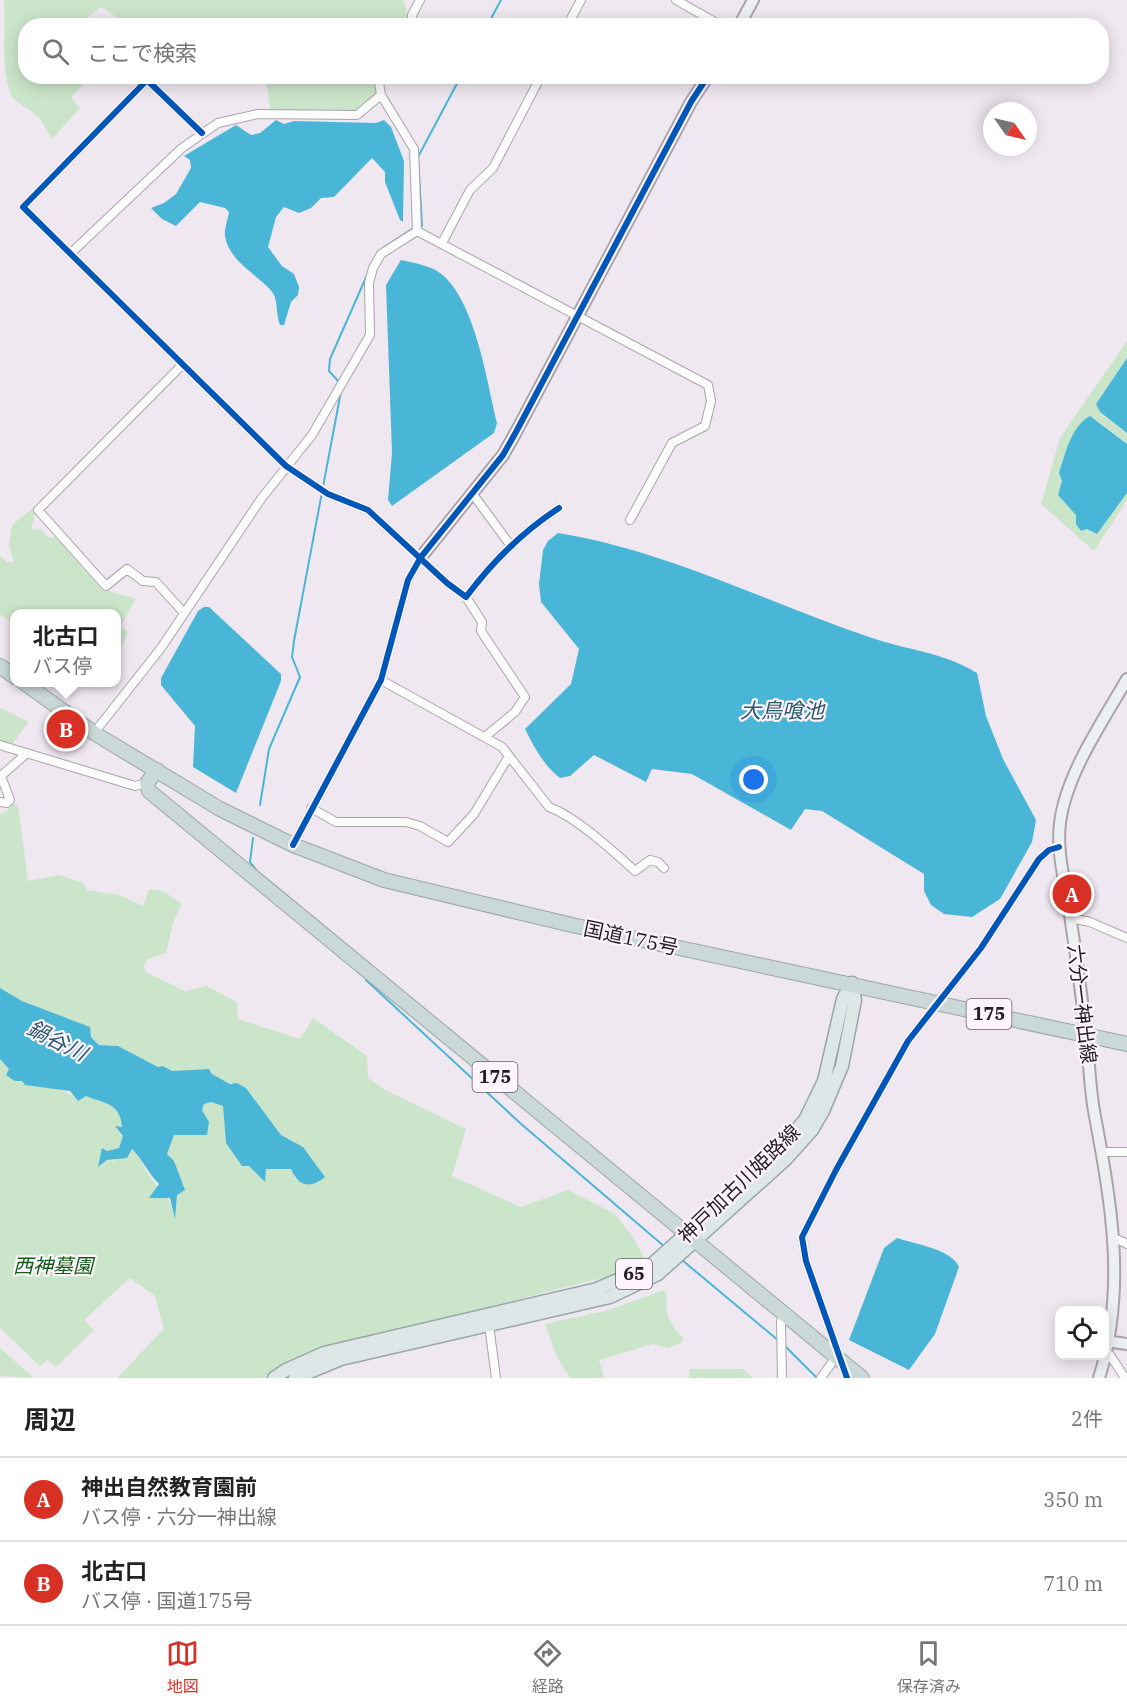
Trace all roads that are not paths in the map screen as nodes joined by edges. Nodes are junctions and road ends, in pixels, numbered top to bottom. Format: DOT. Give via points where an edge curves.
graph roads {
  1 [pos="420,0"];
  2 [pos="581,0"];
  3 [pos="676,0"];
  4 [pos="753,0"];
  5 [pos="412,18"];
  6 [pos="571,18"];
  7 [pos="708,18"];
  8 [pos="743,18"];
  9 [pos="143,84"];
  10 [pos="151,84"];
  11 [pos="379,84"];
  12 [pos="537,84"];
  13 [pos="703,84"];
  14 [pos="381,95"];
  15 [pos="202,133"];
  16 [pos="417,231"];
  17 [pos="442,243"];
  18 [pos="70,254"];
  19 [pos="578,316"];
  20 [pos="183,364"];
  21 [pos="286,466"];
  22 [pos="472,493"];
  23 [pos="559,508"];
  24 [pos="630,520"];
  25 [pos="511,546"];
  26 [pos="420,557"];
  27 [pos="466,597"];
  28 [pos="184,613"];
  29 [pos="1127,679"];
  30 [pos="381,680"];
  31 [pos="30,687"];
  32 [pos="94,733"];
  33 [pos="486,736"];
  34 [pos="0,745"];
  35 [pos="27,753"];
  36 [pos="509,756"];
  37 [pos="157,770"];
  38 [pos="1,776"];
  39 [pos="147,783"];
  40 [pos="0,802"];
  41 [pos="310,808"];
  42 [pos="293,845"];
  43 [pos="1059,847"];
  44 [pos="664,868"];
  45 [pos="1071,918"];
  46 [pos="1127,938"];
  47 [pos="852,983"];
  48 [pos="937,1002"];
  49 [pos="1086,1035"];
  50 [pos="1127,1044"];
  51 [pos="1105,1152"];
  52 [pos="1127,1152"];
  53 [pos="690,1238"];
  54 [pos="1123,1242"];
  55 [pos="784,1314"];
  56 [pos="489,1325"];
  57 [pos="1113,1342"];
  58 [pos="1127,1344"];
  59 [pos="1110,1355"];
  60 [pos="838,1360"];
  61 [pos="274,1378"];
  62 [pos="295,1378"];
  63 [pos="496,1378"];
  64 [pos="782,1378"];
  65 [pos="821,1378"];
  66 [pos="847,1378"];
  67 [pos="862,1378"];
  68 [pos="1099,1378"];
  69 [pos="1125,1378"];
  1 -- 5 [label="street"];
  2 -- 6 [label="street"];
  3 -- 7 [label="street"];
  4 -- 8 [label="main road"];
  9 -- 18 [label="street" via="23,207"];
  10 -- 15 [label="street"];
  11 -- 14 [label="street"];
  12 -- 17 [label="street" via="493,168 470,190"];
  13 -- 19 [label="main road"];
  14 -- 15 [label="street" via="357,115 258,114 218,123"];
  14 -- 16 [label="street" via="414,149"];
  15 -- 18 [label="street"];
  16 -- 17 [label="street"];
  16 -- 21 [label="street" via="389,248 377,261 369,283 370,335 312,435"];
  17 -- 19 [label="street"];
  18 -- 20 [label="street"];
  19 -- 22 [label="main road" via="503,455"];
  19 -- 24 [label="street" via="708,385 711,402 705,426 672,443"];
  20 -- 21 [label="street"];
  20 -- 28 [label="street" via="38,510 106,586 127,569 143,581 156,582"];
  21 -- 26 [label="street" via="328,494 368,510"];
  21 -- 28 [label="street"];
  22 -- 25 [label="street"];
  22 -- 26 [label="main road"];
  23 -- 25 [label="street" via="528,528"];
  25 -- 27 [label="street"];
  26 -- 27 [label="street"];
  26 -- 30 [label="street" via="408,580"];
  27 -- 33 [label="street" via="482,622 481,631 525,697 515,712"];
  28 -- 32 [label="street"];
  29 -- 43 [label="main road, 六分一神出線" via="1072,781 1060,821"];
  30 -- 33 [label="street"];
  30 -- 41 [label="street"];
  31 -- 32 [label="highway, 国道175号 / 175"];
  32 -- 37 [label="highway, 国道175号 / 175"];
  33 -- 36 [label="street"];
  34 -- 35 [label="street"];
  35 -- 38 [label="street"];
  35 -- 39 [label="street" via="135,786"];
  36 -- 41 [label="street" via="474,814 448,842 406,822 336,822"];
  36 -- 44 [label="street" via="549,807 590,832 635,871 650,860"];
  37 -- 39 [label="highway"];
  37 -- 42 [label="highway, 国道175号 / 175" via="220,809"];
  38 -- 40 [label="street" via="10,800"];
  39 -- 53 [label="highway, 175" via="149,791"];
  41 -- 42 [label="street"];
  42 -- 47 [label="highway, 国道175号 / 175" via="384,880 428,892 572,926"];
  43 -- 45 [label="main road, 六分一神出線"];
  43 -- 48 [label="street" via="1039,859 981,948"];
  45 -- 46 [label="street"];
  45 -- 49 [label="main road, 六分一神出線"];
  47 -- 48 [label="highway, 国道175号 / 175"];
  47 -- 53 [label="main road, 神戸加古川姫路線 / 65" via="855,1000 842,1066 823,1111 786,1159"];
  48 -- 49 [label="highway, 国道175号 / 175"];
  48 -- 60 [label="street" via="908,1041 802,1237"];
  49 -- 50 [label="highway, 国道175号 / 175"];
  49 -- 51 [label="main road, 六分一神出線" via="1094,1111"];
  51 -- 52 [label="street"];
  51 -- 54 [label="main road, 六分一神出線"];
  53 -- 55 [label="highway, 175"];
  53 -- 56 [label="main road, 神戸加古川姫路線 / 65" via="658,1274 626,1291"];
  53 -- 61 [label="main road, 神戸加古川姫路線 / 65" via="650,1266 597,1289 356,1344 304,1360"];
  54 -- 57 [label="main road, 六分一神出線" via="1122,1286"];
  55 -- 60 [label="highway, 175"];
  55 -- 64 [label="street"];
  56 -- 62 [label="main road, 神戸加古川姫路線 / 65" via="341,1359"];
  56 -- 63 [label="street"];
  57 -- 58 [label="main road"];
  57 -- 59 [label="main road"];
  59 -- 68 [label="main road"];
  59 -- 69 [label="street"];
  60 -- 65 [label="street"];
  60 -- 66 [label="street"];
  60 -- 67 [label="highway, 175"];
}
